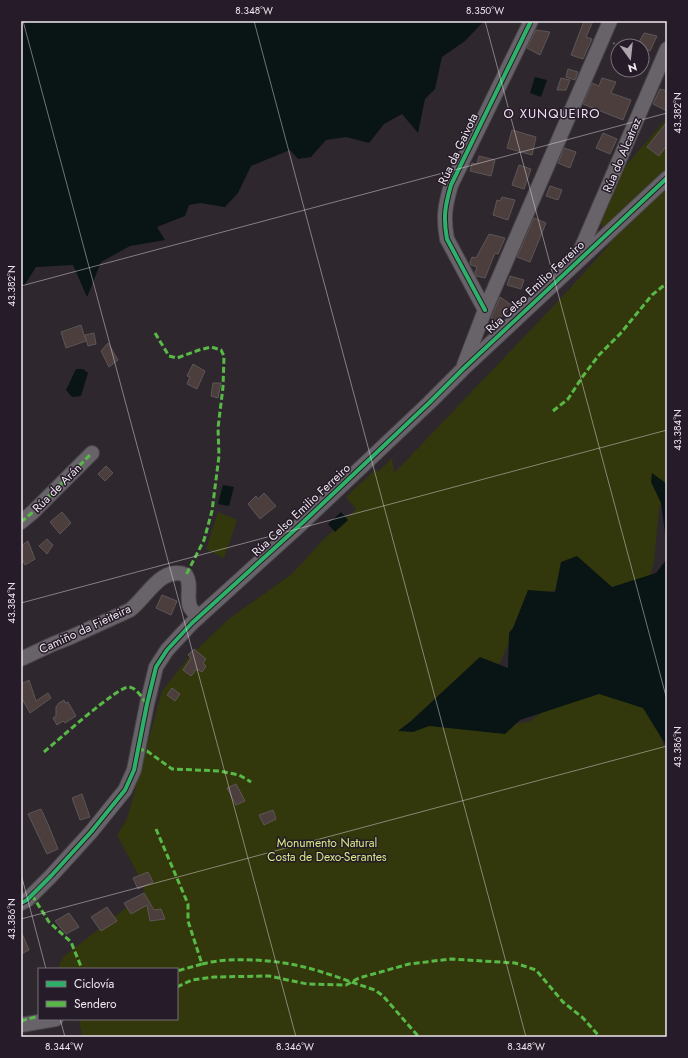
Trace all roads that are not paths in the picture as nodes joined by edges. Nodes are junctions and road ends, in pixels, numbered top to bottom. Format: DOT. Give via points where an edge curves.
graph roads {
  1 [pos="531,21"];
  2 [pos="610,21"];
  3 [pos="667,49"];
  4 [pos="667,178"];
  5 [pos="576,261"];
  6 [pos="485,310"];
  7 [pos="462,369"];
  8 [pos="92,453"];
  9 [pos="21,522"];
  10 [pos="199,617"];
  11 [pos="21,660"];
  12 [pos="21,903"];
  13 [pos="50,1020"];
  14 [pos="21,1025"];
  1 -- 6 [label="street, Rúa da Gaivota" via="451,185 444,208 448,239"];
  2 -- 6 [label="street"];
  3 -- 5 [label="street, Rúa do Alcatraz"];
  4 -- 5 [label="street, Rúa Celso Emilio Ferreiro"];
  5 -- 7 [label="street, Rúa Celso Emilio Ferreiro"];
  6 -- 7 [label="street"];
  7 -- 10 [label="street, Rúa Celso Emilio Ferreiro" via="299,526"];
  8 -- 9 [label="street, Rúa de Arán"];
  10 -- 11 [label="street, Camiño da Fieiteira" via="191,608 189,580 186,575 170,574 155,583 130,610"];
  10 -- 12 [label="street, Rúa Celso Emilio Ferreiro" via="167,650 156,667 134,770 125,790 51,876"];
  13 -- 14 [label="street"];
}
